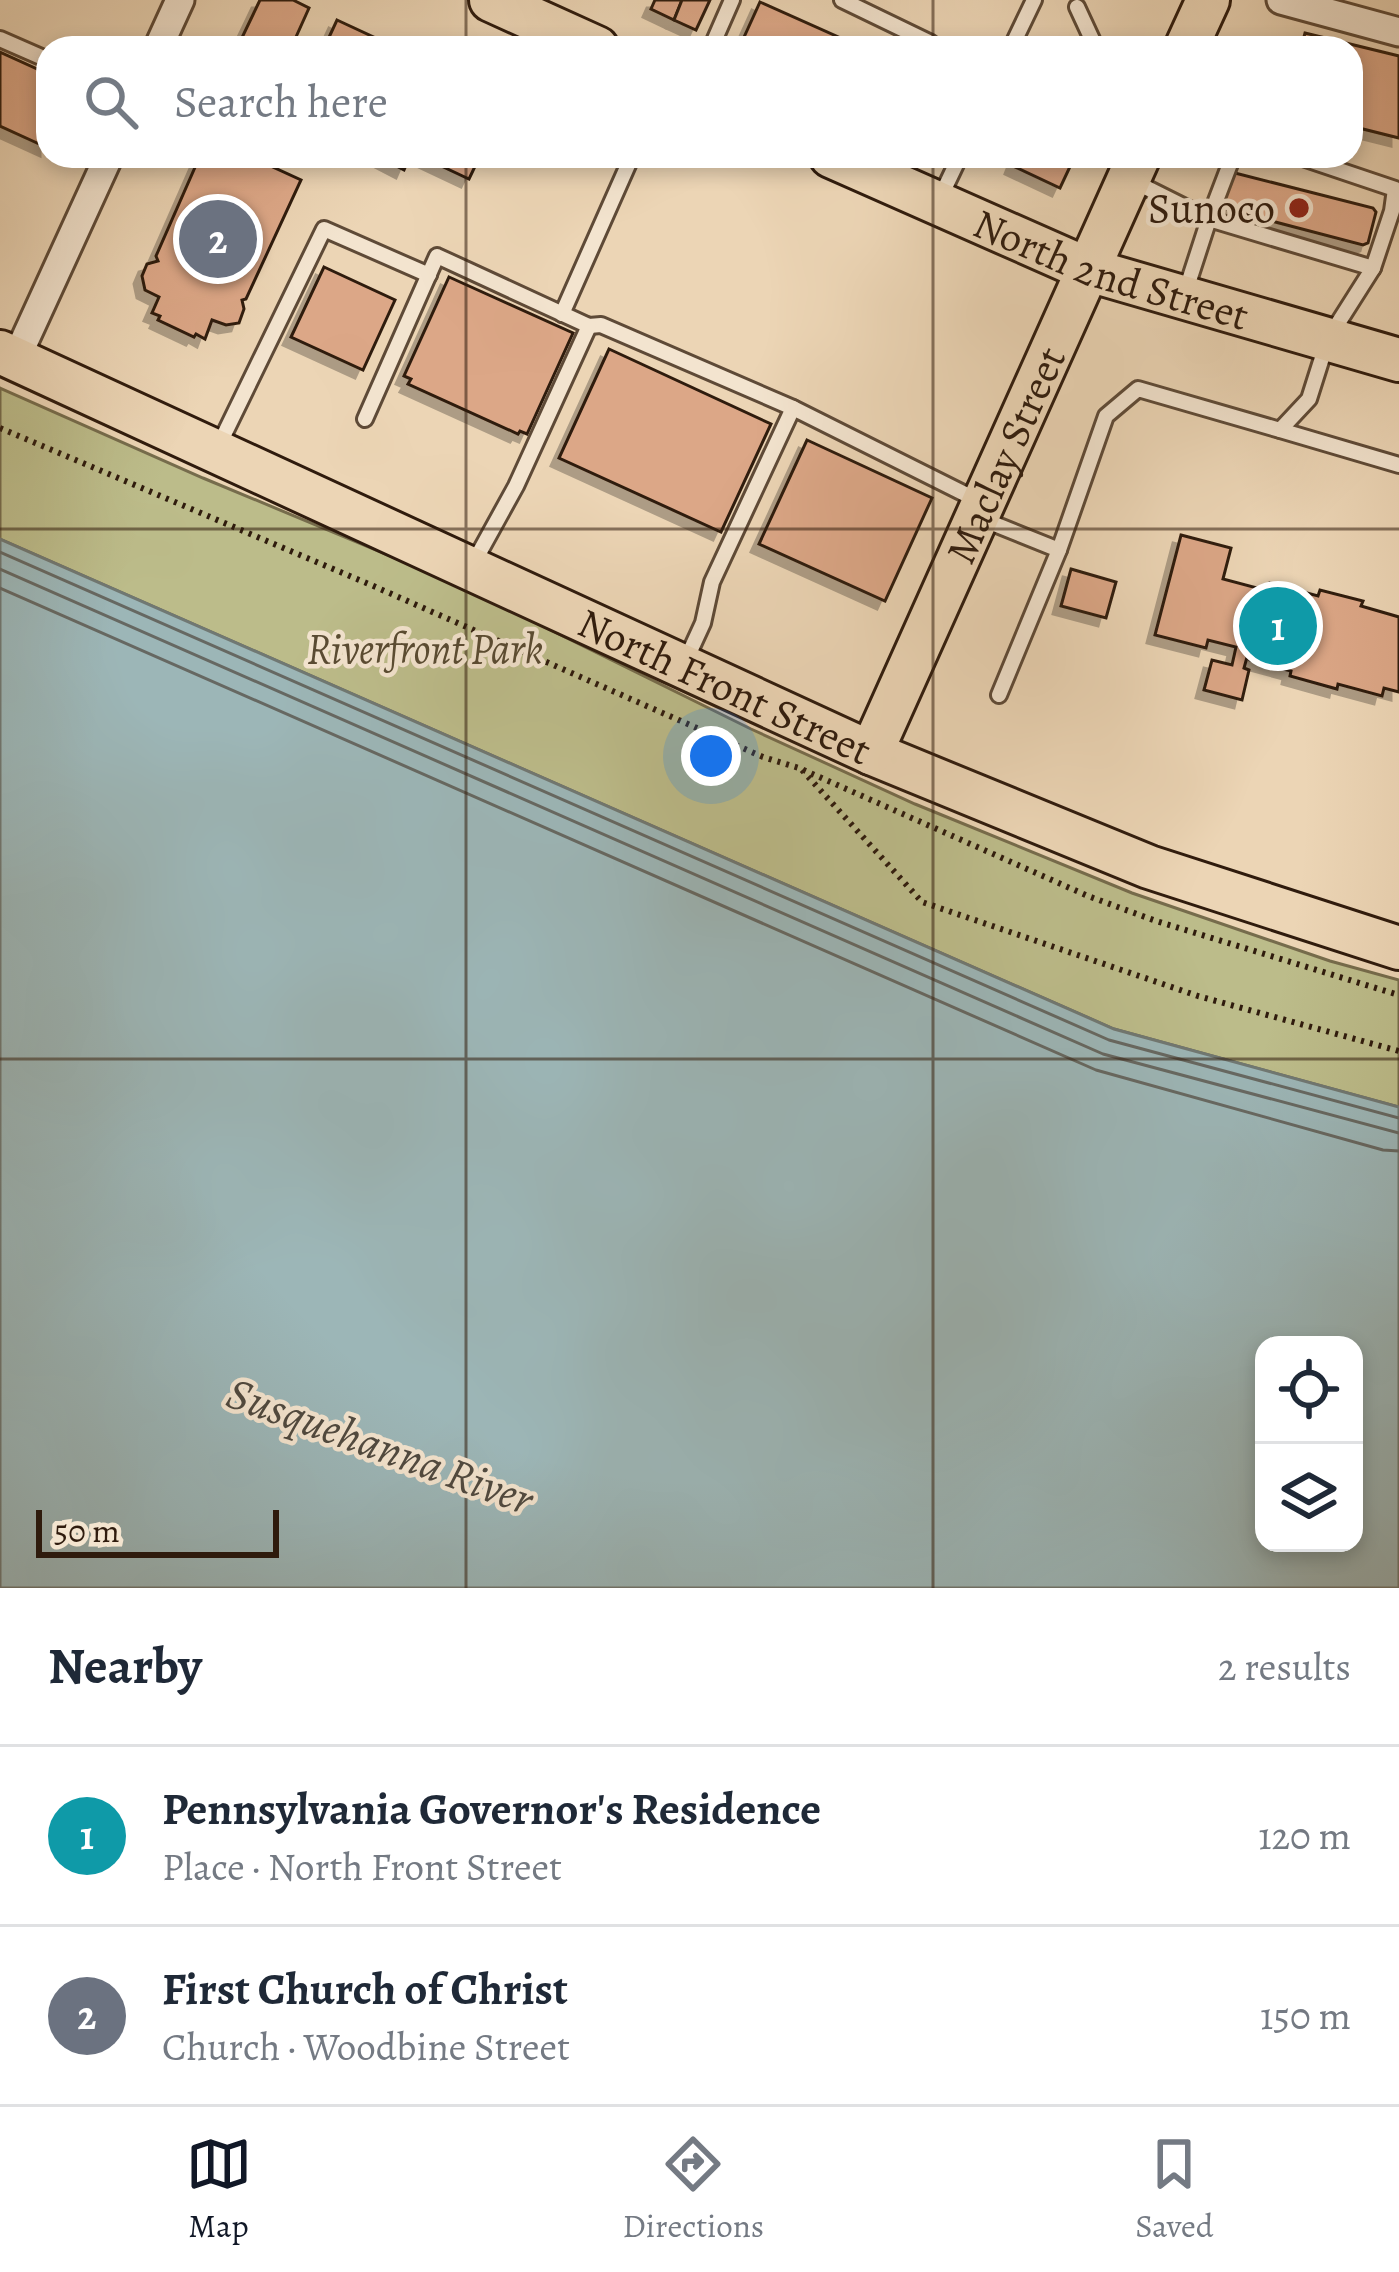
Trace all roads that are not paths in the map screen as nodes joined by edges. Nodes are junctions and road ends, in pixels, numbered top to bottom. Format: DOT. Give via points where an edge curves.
graph roads {
  1 [pos="180,0"];
  2 [pos="491,0"];
  3 [pos="732,0"];
  4 [pos="842,0"];
  5 [pos="1034,0"];
  6 [pos="1059,0"];
  7 [pos="1208,0"];
  8 [pos="1281,0"];
  9 [pos="1079,4"];
  10 [pos="1399,32"];
  11 [pos="164,36"];
  12 [pos="570,36"];
  13 [pos="716,36"];
  14 [pos="917,36"];
  15 [pos="1017,36"];
  16 [pos="1091,36"];
  17 [pos="1192,36"];
  18 [pos="0,39"];
  19 [pos="36,55"];
  20 [pos="103,168"];
  21 [pos="627,168"];
  22 [pos="859,168"];
  23 [pos="954,168"];
  24 [pos="1134,168"];
  25 [pos="1228,168"];
  26 [pos="1333,168"];
  27 [pos="938,202"];
  28 [pos="1209,219"];
  29 [pos="1373,268"];
  30 [pos="1089,270"];
  31 [pos="429,275"];
  32 [pos="1184,298"];
  33 [pos="562,314"];
  34 [pos="589,326"];
  35 [pos="1328,339"];
  36 [pos="8,355"];
  37 [pos="1399,360"];
  38 [pos="793,408"];
  39 [pos="365,419"];
  40 [pos="1280,430"];
  41 [pos="216,451"];
  42 [pos="1399,465"];
  43 [pos="980,510"];
  44 [pos="1059,550"];
  45 [pos="470,568"];
  46 [pos="683,666"];
  47 [pos="999,695"];
  48 [pos="871,753"];
  49 [pos="1399,948"];
  1 -- 11 [label="street"];
  2 -- 12 [label="main road"];
  3 -- 13 [label="lane"];
  4 -- 14 [label="lane"];
  5 -- 15 [label="lane"];
  6 -- 9 [label="lane"];
  7 -- 17 [label="main road"];
  8 -- 10 [label="street"];
  9 -- 16 [label="lane"];
  18 -- 19 [label="lane"];
  20 -- 36 [label="street"];
  21 -- 33 [label="lane"];
  22 -- 27 [label="main road, North 2nd Street"];
  23 -- 27 [label="lane"];
  24 -- 28 [label="lane"];
  24 -- 30 [label="main road, Maclay Street"];
  25 -- 28 [label="lane"];
  26 -- 29 [label="lane" via="1395,189"];
  27 -- 30 [label="main road, North 2nd Street"];
  28 -- 29 [label="lane"];
  28 -- 32 [label="lane"];
  29 -- 35 [label="lane"];
  30 -- 32 [label="main road, North 2nd Street"];
  30 -- 43 [label="main road, Maclay Street"];
  31 -- 33 [label="lane" via="437,256"];
  31 -- 39 [label="lane"];
  31 -- 41 [label="lane" via="325,229"];
  32 -- 35 [label="main road, North 2nd Street"];
  33 -- 34 [label="lane"];
  34 -- 38 [label="lane"];
  34 -- 45 [label="lane"];
  35 -- 37 [label="main road, North 2nd Street"];
  35 -- 40 [label="lane" via="1309,399"];
  36 -- 41 [label="main road, North Front Street"];
  38 -- 43 [label="lane"];
  38 -- 46 [label="lane" via="712,581"];
  40 -- 42 [label="lane"];
  40 -- 44 [label="lane" via="1138,389 1106,416"];
  41 -- 45 [label="main road, North Front Street"];
  43 -- 44 [label="lane"];
  43 -- 48 [label="main road, Maclay Street"];
  44 -- 47 [label="lane"];
  45 -- 46 [label="main road, North Front Street"];
  46 -- 48 [label="main road, North Front Street"];
  48 -- 49 [label="main road, North Front Street" via="1149,867"];
}
